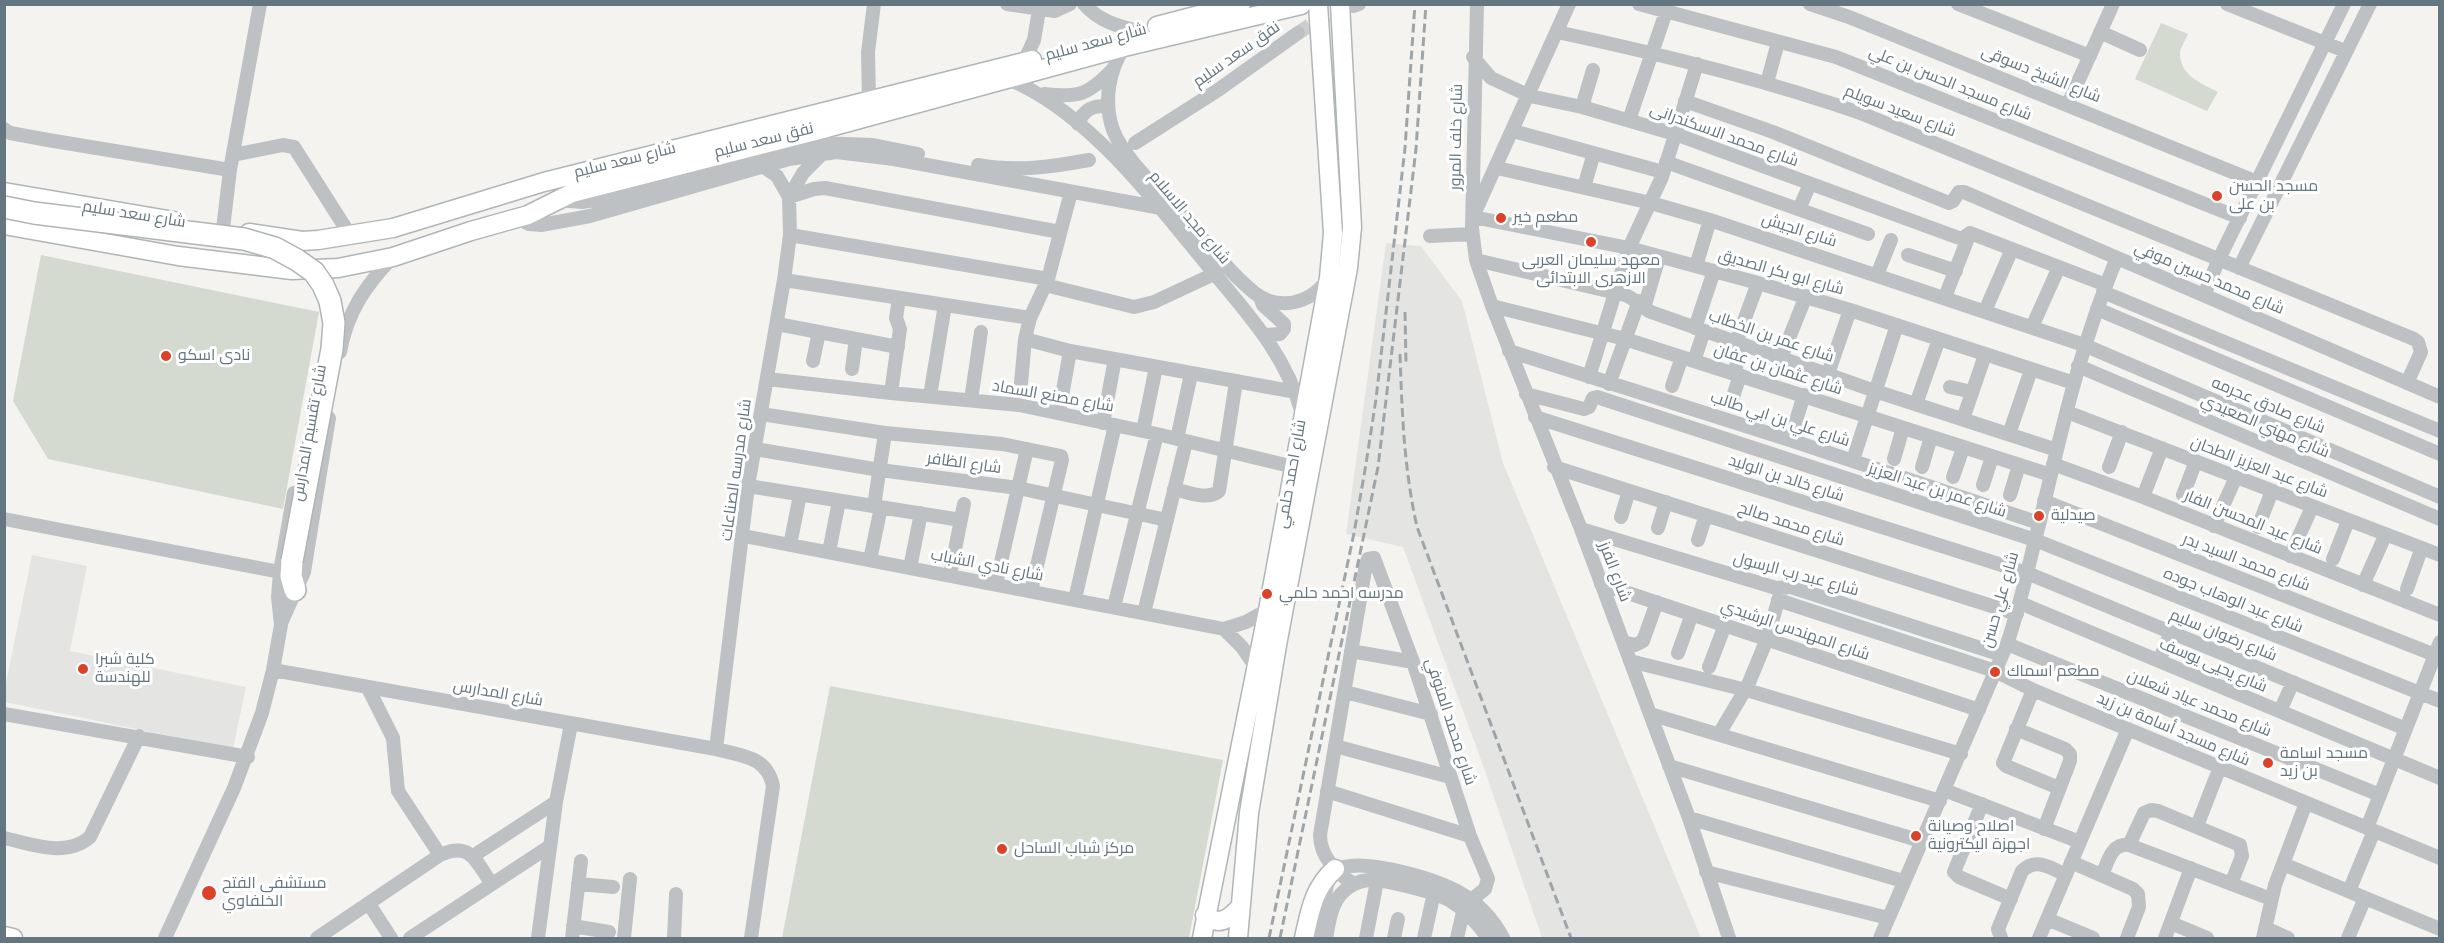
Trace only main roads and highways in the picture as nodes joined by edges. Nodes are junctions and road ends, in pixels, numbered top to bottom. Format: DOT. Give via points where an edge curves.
graph roads {
  1 [pos="1241,4"];
  2 [pos="1318,4"];
  3 [pos="1301,5"];
  4 [pos="1350,5"];
  5 [pos="544,182"];
  6 [pos="4,192"];
  7 [pos="556,200"];
  8 [pos="481,202"];
  9 [pos="4,207"];
  10 [pos="181,222"];
  11 [pos="4,225"];
  12 [pos="488,226"];
  13 [pos="178,256"];
  14 [pos="295,590"];
  15 [pos="1335,869"];
  16 [pos="1240,908"];
  17 [pos="1205,915"];
  18 [pos="4,936"];
  19 [pos="13,939"];
  20 [pos="1202,939"];
  21 [pos="1238,939"];
  22 [pos="1304,939"];
  1 -- 5 [label="main road, شارع سعد سليم"];
  2 -- 17 [label="main road, شارع احمد حلمي" via="1333,232 1329,278 1257,669"];
  3 -- 7 [label="main road, شارع سعد سليم" via="1124,47"];
  4 -- 16 [label="main road, شارع احمد حلمي" via="1352,227 1348,268 1275,656 1249,813"];
  5 -- 7 [label="main road" via="546,194"];
  5 -- 8 [label="main road, شارع سعد سليم"];
  6 -- 10 [label="main road, شارع سعد سليم"];
  7 -- 12 [label="main road, شارع سعد سليم" via="538,211"];
  8 -- 10 [label="main road, شارع سعد سليم" via="393,228 302,240"];
  8 -- 12 [label="main road" via="489,212"];
  9 -- 14 [label="highway, bridge" via="262,243 314,272 330,301 334,323 332,349 286,567"];
  10 -- 13 [label="main road" via="174,240"];
  11 -- 13 [label="main road, شارع سعد سليم"];
  12 -- 13 [label="main road, شارع سعد سليم" via="393,257 338,268 292,270"];
  15 -- 22 [label="main road" via="1321,882 1312,901"];
  16 -- 17 [label="main road" via="1221,922"];
  16 -- 21 [label="main road, شارع احمد حلمي"];
  17 -- 20 [label="main road, شارع احمد حلمي"];
  18 -- 19 [label="main road"];
}
